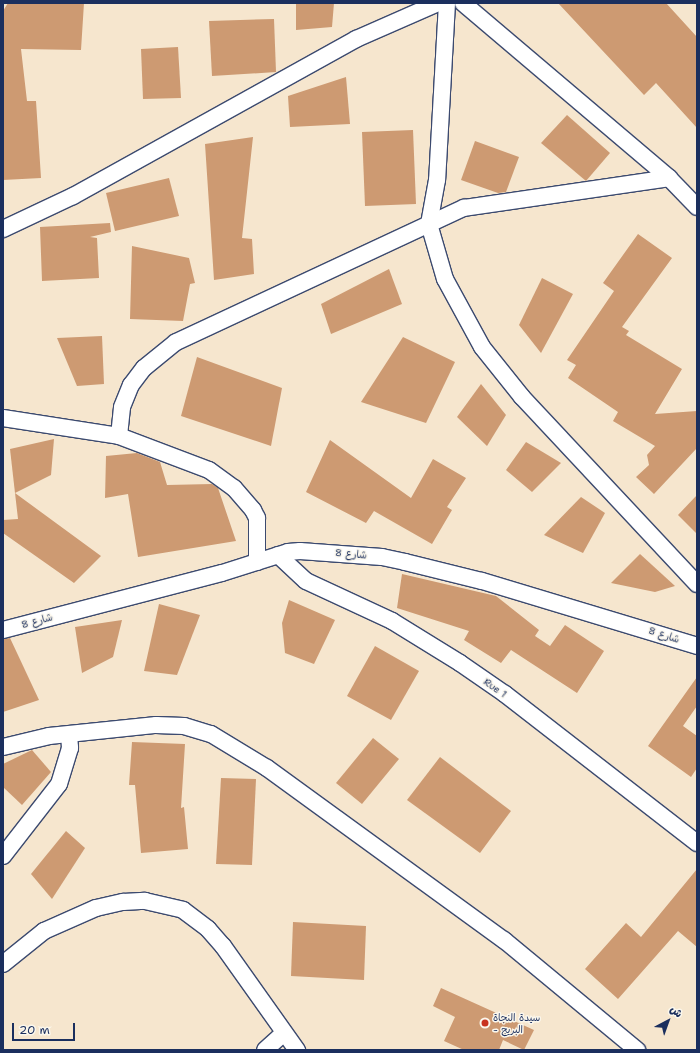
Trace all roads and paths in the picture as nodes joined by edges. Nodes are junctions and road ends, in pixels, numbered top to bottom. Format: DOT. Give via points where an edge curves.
graph roads {
  1 [pos="438,3"];
  2 [pos="447,3"];
  3 [pos="463,3"];
  4 [pos="668,178"];
  5 [pos="697,207"];
  6 [pos="429,224"];
  7 [pos="3,228"];
  8 [pos="3,418"];
  9 [pos="119,436"];
  10 [pos="278,555"];
  11 [pos="257,562"];
  12 [pos="697,584"];
  13 [pos="3,630"];
  14 [pos="697,646"];
  15 [pos="69,735"];
  16 [pos="3,747"];
  17 [pos="697,843"];
  18 [pos="3,856"];
  19 [pos="3,964"];
  20 [pos="284,1033"];
  21 [pos="265,1050"];
  22 [pos="297,1050"];
  23 [pos="637,1050"];
  1 -- 7 [label="street" via="356,39 73,196"];
  2 -- 6 [label="street" via="437,180"];
  3 -- 4 [label="street"];
  4 -- 5 [label="street"];
  4 -- 6 [label="street" via="545,197 478,204"];
  6 -- 9 [label="street" via="176,342 144,368 131,385 122,407"];
  6 -- 12 [label="street" via="445,279 482,347 572,453"];
  8 -- 9 [label="street"];
  9 -- 11 [label="street" via="209,470 234,488 257,518"];
  10 -- 11 [label="street, شارع 8"];
  10 -- 14 [label="street, شارع 8" via="300,551 382,557 482,581"];
  10 -- 17 [label="street, Rue 1" via="306,580 392,621 460,663 505,694"];
  11 -- 13 [label="street, شارع 8"];
  15 -- 16 [label="street" via="30,739"];
  15 -- 18 [label="street" via="70,748 59,784"];
  15 -- 23 [label="street" via="156,725 184,726 211,734 238,748 504,940"];
  19 -- 20 [label="street" via="49,928 96,908 123,902 145,901 167,905 183,910 208,929"];
  20 -- 21 [label="street"];
  20 -- 22 [label="street"];
}
